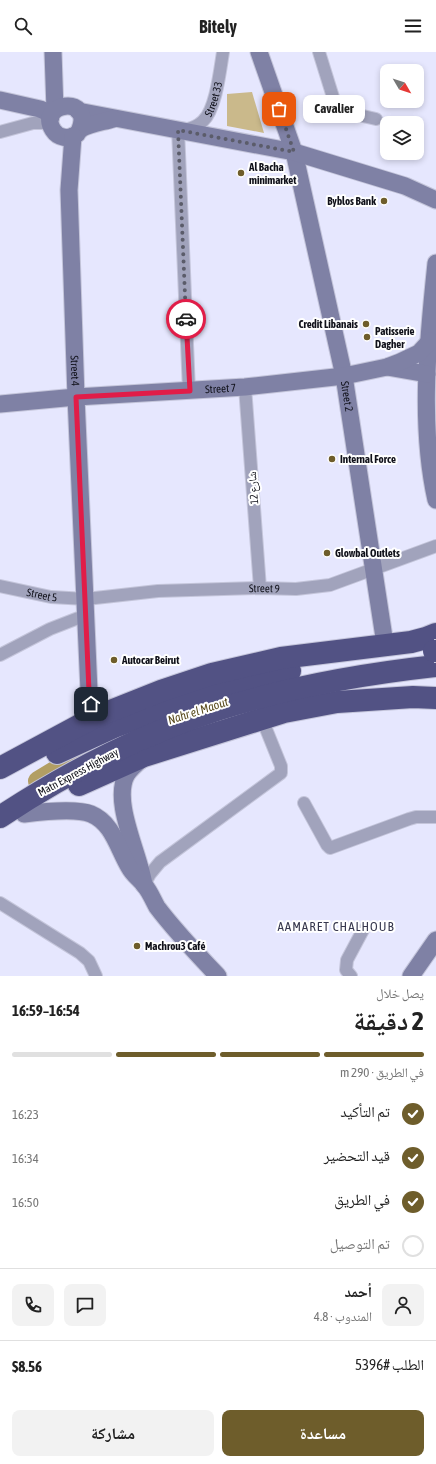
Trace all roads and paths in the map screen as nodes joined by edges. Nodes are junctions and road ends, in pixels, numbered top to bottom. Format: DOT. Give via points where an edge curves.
graph roads {
  1 [pos="53,52"];
  2 [pos="63,52"];
  3 [pos="223,52"];
  4 [pos="259,52"];
  5 [pos="319,52"];
  6 [pos="0,100"];
  7 [pos="59,117"];
  8 [pos="117,118"];
  9 [pos="376,119"];
  10 [pos="181,130"];
  11 [pos="0,132"];
  12 [pos="76,133"];
  13 [pos="294,152"];
  14 [pos="69,190"];
  15 [pos="436,200"];
  16 [pos="436,263"];
  17 [pos="430,341"];
  18 [pos="387,367"];
  19 [pos="427,374"];
  20 [pos="344,376"];
  21 [pos="245,387"];
  22 [pos="190,391"];
  23 [pos="76,397"];
  24 [pos="0,404"];
  25 [pos="436,500"];
  26 [pos="436,546"];
  27 [pos="374,568"];
  28 [pos="0,586"];
  29 [pos="260,588"];
  30 [pos="86,607"];
  31 [pos="385,644"];
  32 [pos="348,650"];
  33 [pos="436,651"];
  34 [pos="0,655"];
  35 [pos="436,690"];
  36 [pos="413,697"];
  37 [pos="436,698"];
  38 [pos="92,718"];
  39 [pos="262,719"];
  40 [pos="144,756"];
  41 [pos="0,768"];
  42 [pos="0,780"];
  43 [pos="304,803"];
  44 [pos="24,814"];
  45 [pos="0,817"];
  46 [pos="436,817"];
  47 [pos="0,830"];
  48 [pos="144,885"];
  49 [pos="0,903"];
  50 [pos="363,930"];
  51 [pos="436,940"];
  52 [pos="96,976"];
  53 [pos="218,976"];
  54 [pos="351,976"];
  55 [pos="411,976"];
  1 -- 7 [label="street, Street 4"];
  2 -- 7 [label="street, Street 4"];
  3 -- 10 [label="street, Street 33" via="210,113 194,128"];
  4 -- 13 [label="street, Street 2"];
  5 -- 9 [label="street" via="337,110"];
  6 -- 7 [label="street" via="40,109"];
  7 -- 8 [label="street"];
  7 -- 11 [label="street"];
  7 -- 12 [label="street" via="63,138"];
  7 -- 12 [label="street, Street 4" via="82,120"];
  7 -- 14 [label="street, Street 4"];
  8 -- 10 [label="street"];
  8 -- 12 [label="street"];
  10 -- 13 [label="street"];
  10 -- 22 [label="street"];
  12 -- 14 [label="street, Street 4"];
  13 -- 15 [label="street" via="405,186"];
  13 -- 20 [label="street, Street 2"];
  14 -- 23 [label="street, Street 4"];
  16 -- 17 [label="street"];
  17 -- 18 [label="street" via="418,353"];
  17 -- 19 [label="street"];
  18 -- 19 [label="street"];
  18 -- 20 [label="street, Street 7"];
  19 -- 25 [label="street" via="428,435"];
  20 -- 21 [label="street, Street 7"];
  20 -- 27 [label="street, Street 2"];
  21 -- 22 [label="street, Street 7"];
  21 -- 29 [label="street, شارع 12"];
  22 -- 23 [label="street, Street 7"];
  23 -- 24 [label="street, Street 7"];
  23 -- 30 [label="street, Street 4"];
  26 -- 27 [label="street, Street 9"];
  27 -- 29 [label="street, Street 9" via="330,585 296,589"];
  27 -- 31 [label="street, Street 2"];
  28 -- 30 [label="street, Street 5"];
  29 -- 30 [label="street, Street 9" via="158,591"];
  30 -- 34 [label="street"];
  30 -- 38 [label="street, Street 4"];
  31 -- 32 [label="highway"];
  31 -- 33 [label="highway" via="426,638"];
  32 -- 33 [label="highway" via="424,646"];
  32 -- 38 [label="highway" via="281,658 212,674"];
  33 -- 42 [label="highway" via="352,659 282,673 189,699 114,727"];
  33 -- 45 [label="highway, Matn Express Highway" via="386,672 294,689 219,710 159,732 104,757 34,795"];
  35 -- 36 [label="highway"];
  36 -- 37 [label="highway"];
  36 -- 39 [label="highway" via="337,702"];
  38 -- 41 [label="highway"];
  39 -- 40 [label="highway"];
  39 -- 48 [label="street" via="281,766 281,773 160,862"];
  40 -- 44 [label="highway"];
  40 -- 48 [label="street" via="127,775 122,795"];
  43 -- 46 [label="street" via="330,848 409,819"];
  44 -- 47 [label="highway"];
  44 -- 48 [label="street" via="52,811 92,814 109,829 128,867"];
  48 -- 53 [label="street" via="174,928"];
  49 -- 52 [label="street" via="80,953 89,961"];
  50 -- 54 [label="street" via="347,960 346,970"];
  51 -- 55 [label="street"];
}
